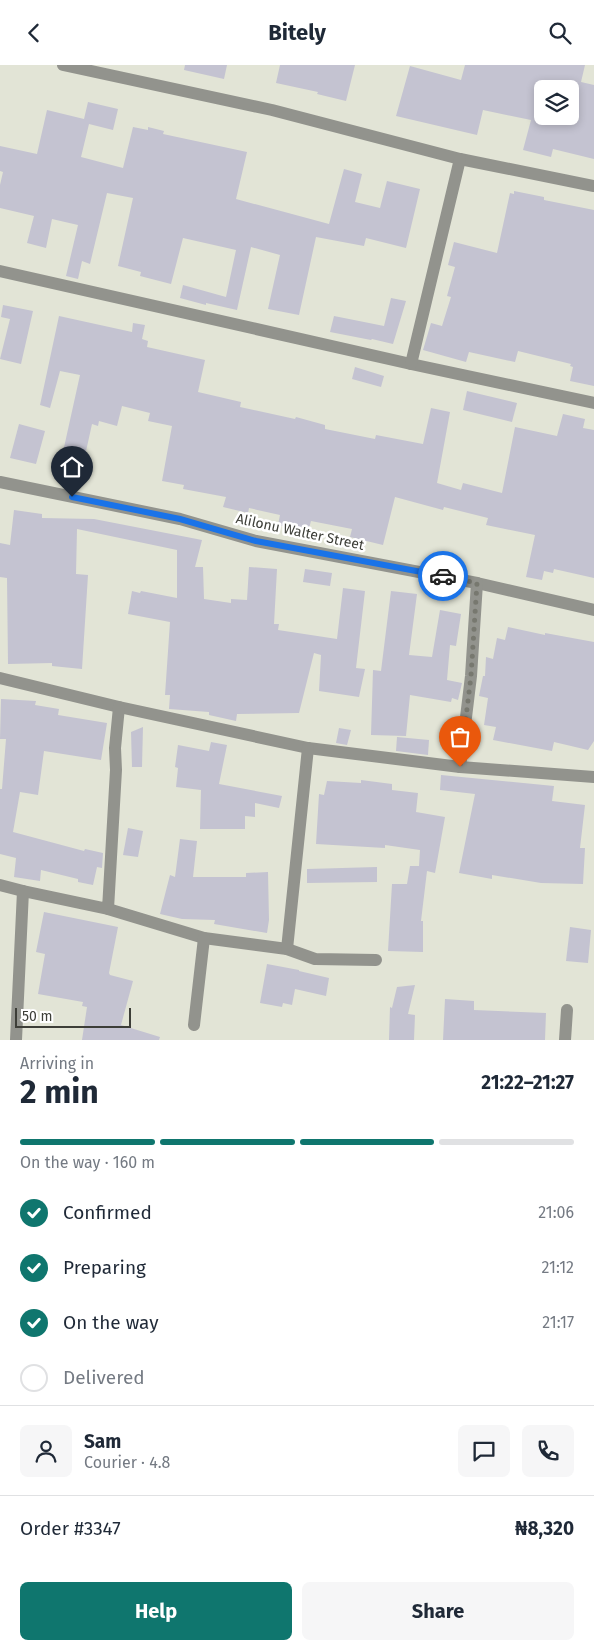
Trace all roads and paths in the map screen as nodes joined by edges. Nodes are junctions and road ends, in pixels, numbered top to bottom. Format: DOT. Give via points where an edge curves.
graph roads {
  1 [pos="63,65"];
  2 [pos="460,159"];
  3 [pos="594,186"];
  4 [pos="0,271"];
  5 [pos="410,365"];
  6 [pos="594,403"];
  7 [pos="0,482"];
  8 [pos="477,583"];
  9 [pos="594,609"];
  10 [pos="0,678"];
  11 [pos="119,707"];
  12 [pos="308,748"];
  13 [pos="460,767"];
  14 [pos="594,777"];
  15 [pos="0,885"];
  16 [pos="23,891"];
  17 [pos="108,909"];
  18 [pos="204,937"];
  19 [pos="288,949"];
  20 [pos="376,960"];
  21 [pos="567,1010"];
  22 [pos="194,1025"];
  23 [pos="16,1040"];
  24 [pos="565,1040"];
  1 -- 2 [label="street" via="272,110"];
  2 -- 3 [label="street"];
  2 -- 5 [label="street"];
  4 -- 5 [label="street"];
  5 -- 6 [label="street"];
  7 -- 8 [label="street, Alilonu Walter Street" via="180,519 256,541"];
  8 -- 9 [label="street, Alilonu Walter Street"];
  8 -- 13 [label="street" via="471,676"];
  10 -- 11 [label="street"];
  11 -- 12 [label="street"];
  11 -- 17 [label="street"];
  12 -- 13 [label="street"];
  12 -- 19 [label="street"];
  13 -- 14 [label="street"];
  15 -- 16 [label="street"];
  16 -- 17 [label="street"];
  16 -- 23 [label="street"];
  17 -- 18 [label="street"];
  18 -- 19 [label="street"];
  18 -- 22 [label="street"];
  19 -- 20 [label="street" via="315,959"];
  21 -- 24 [label="street"];
}
